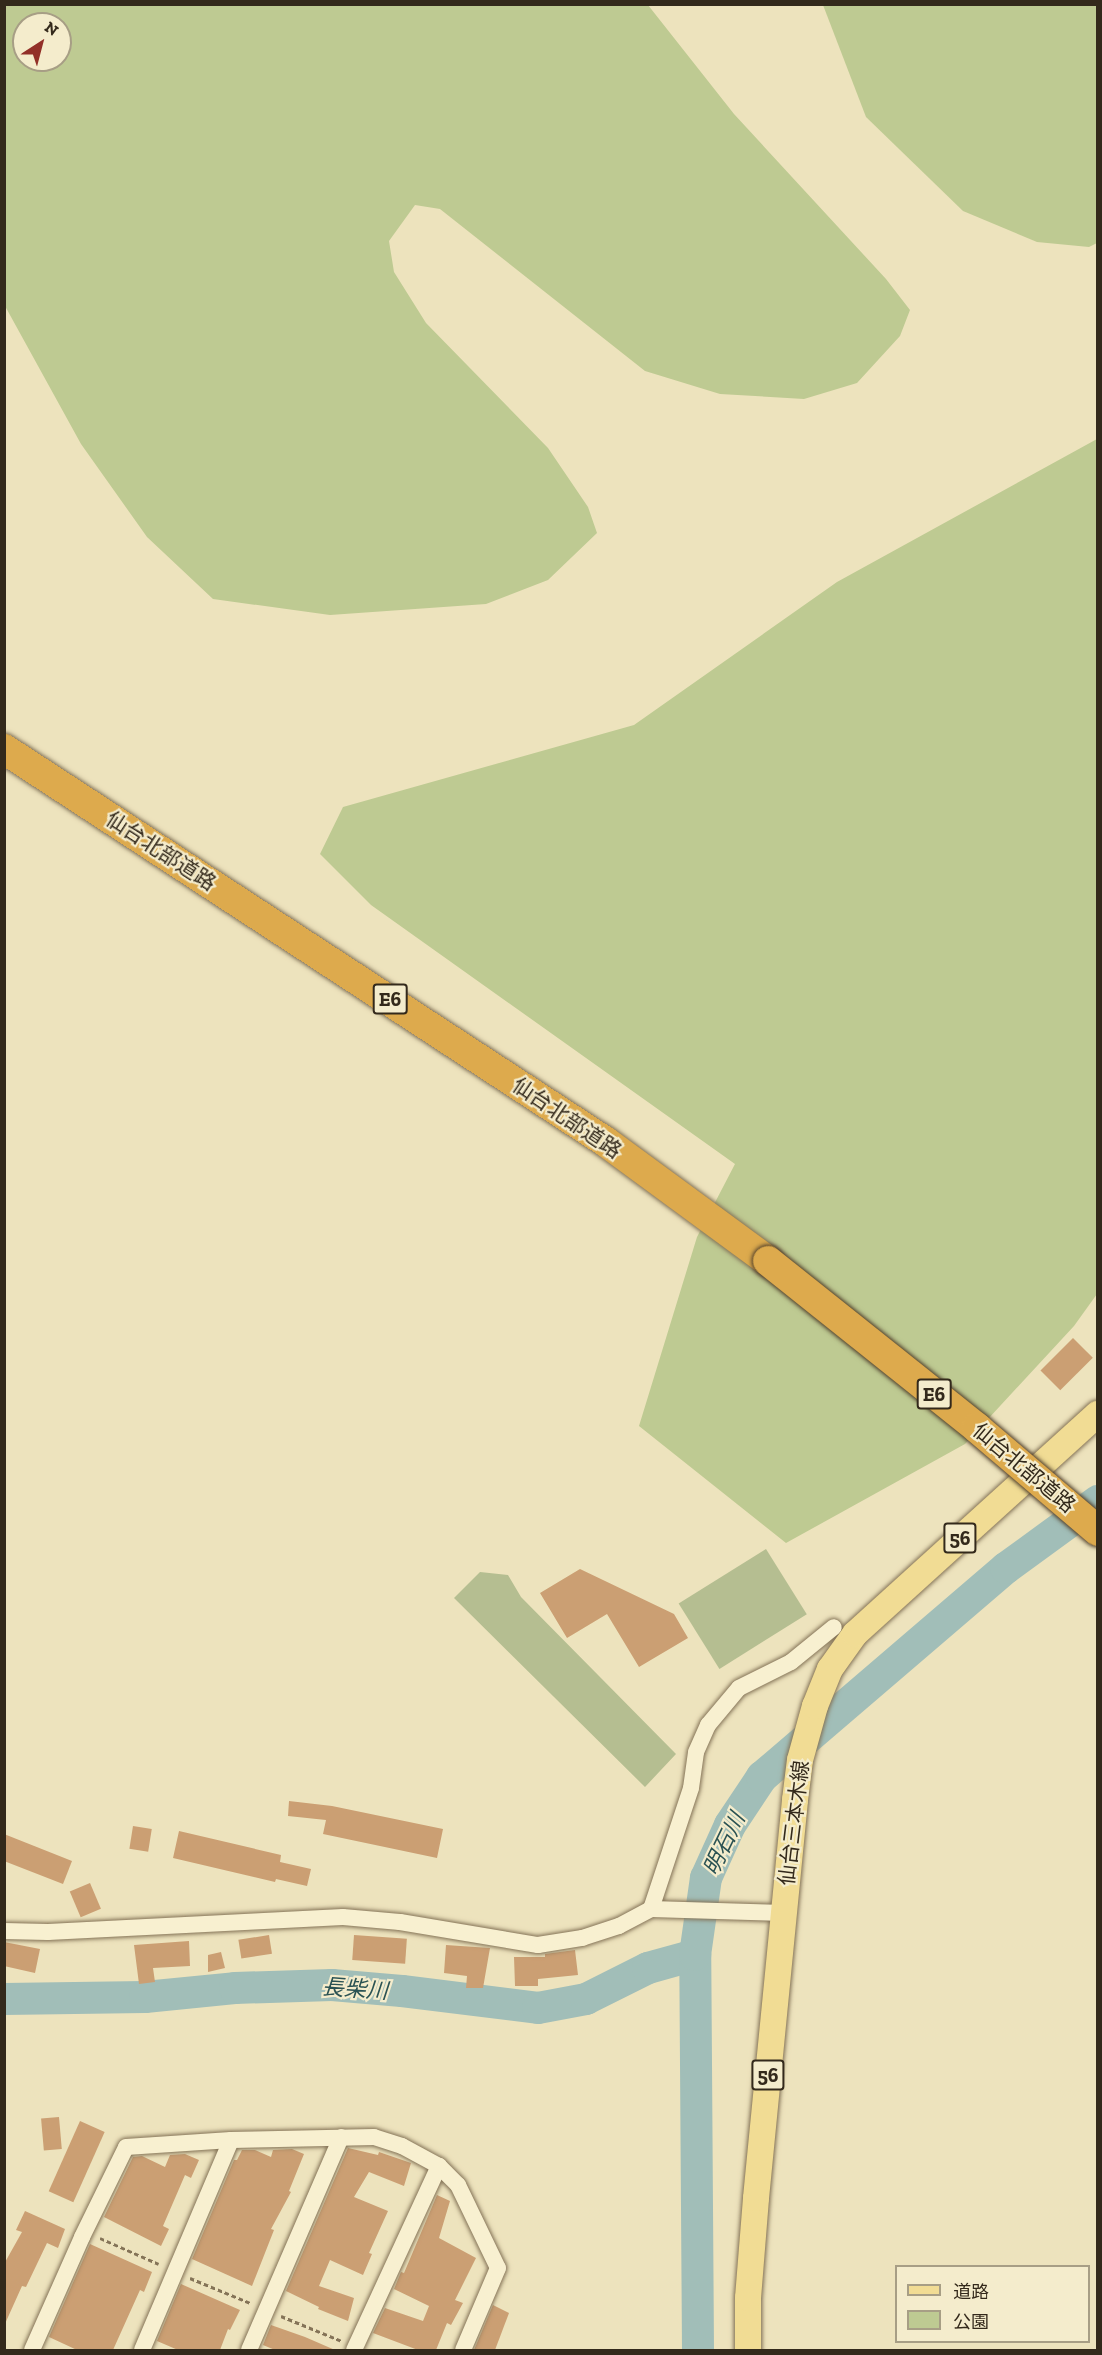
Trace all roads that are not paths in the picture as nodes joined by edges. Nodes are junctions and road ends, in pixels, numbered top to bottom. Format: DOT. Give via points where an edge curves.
graph roads {
  1 [pos="4,736"];
  2 [pos="4,748"];
  3 [pos="122,825"];
  4 [pos="1098,1414"];
  5 [pos="1098,1532"];
  6 [pos="834,1627"];
  7 [pos="651,1909"];
  8 [pos="784,1913"];
  9 [pos="4,1931"];
  10 [pos="341,2137"];
  11 [pos="231,2140"];
  12 [pos="440,2166"];
  13 [pos="355,2348"];
  14 [pos="32,2350"];
  15 [pos="142,2350"];
  16 [pos="249,2350"];
  17 [pos="463,2350"];
  18 [pos="747,2350"];
  1 -- 3 [label="highway"];
  2 -- 3 [label="highway, 仙台北部道路 / E6"];
  3 -- 5 [label="highway, 仙台北部道路 / E6, bridge" via="606,1142 768,1261 977,1428"];
  4 -- 8 [label="main road, 仙台三本木線 / 56" via="855,1634 830,1669 800,1760"];
  6 -- 7 [label="street" via="791,1662 739,1688 708,1725 696,1752 691,1788"];
  7 -- 8 [label="street"];
  7 -- 9 [label="street" via="619,1926 582,1938 538,1945 400,1922 343,1917"];
  8 -- 18 [label="main road, 仙台三本木線 / 56" via="756,2198"];
  10 -- 11 [label="street"];
  10 -- 12 [label="street" via="374,2137 402,2146"];
  10 -- 16 [label="street"];
  11 -- 14 [label="street" via="126,2147"];
  11 -- 15 [label="street"];
  12 -- 13 [label="street"];
  12 -- 17 [label="street" via="458,2185 498,2268"];
}
